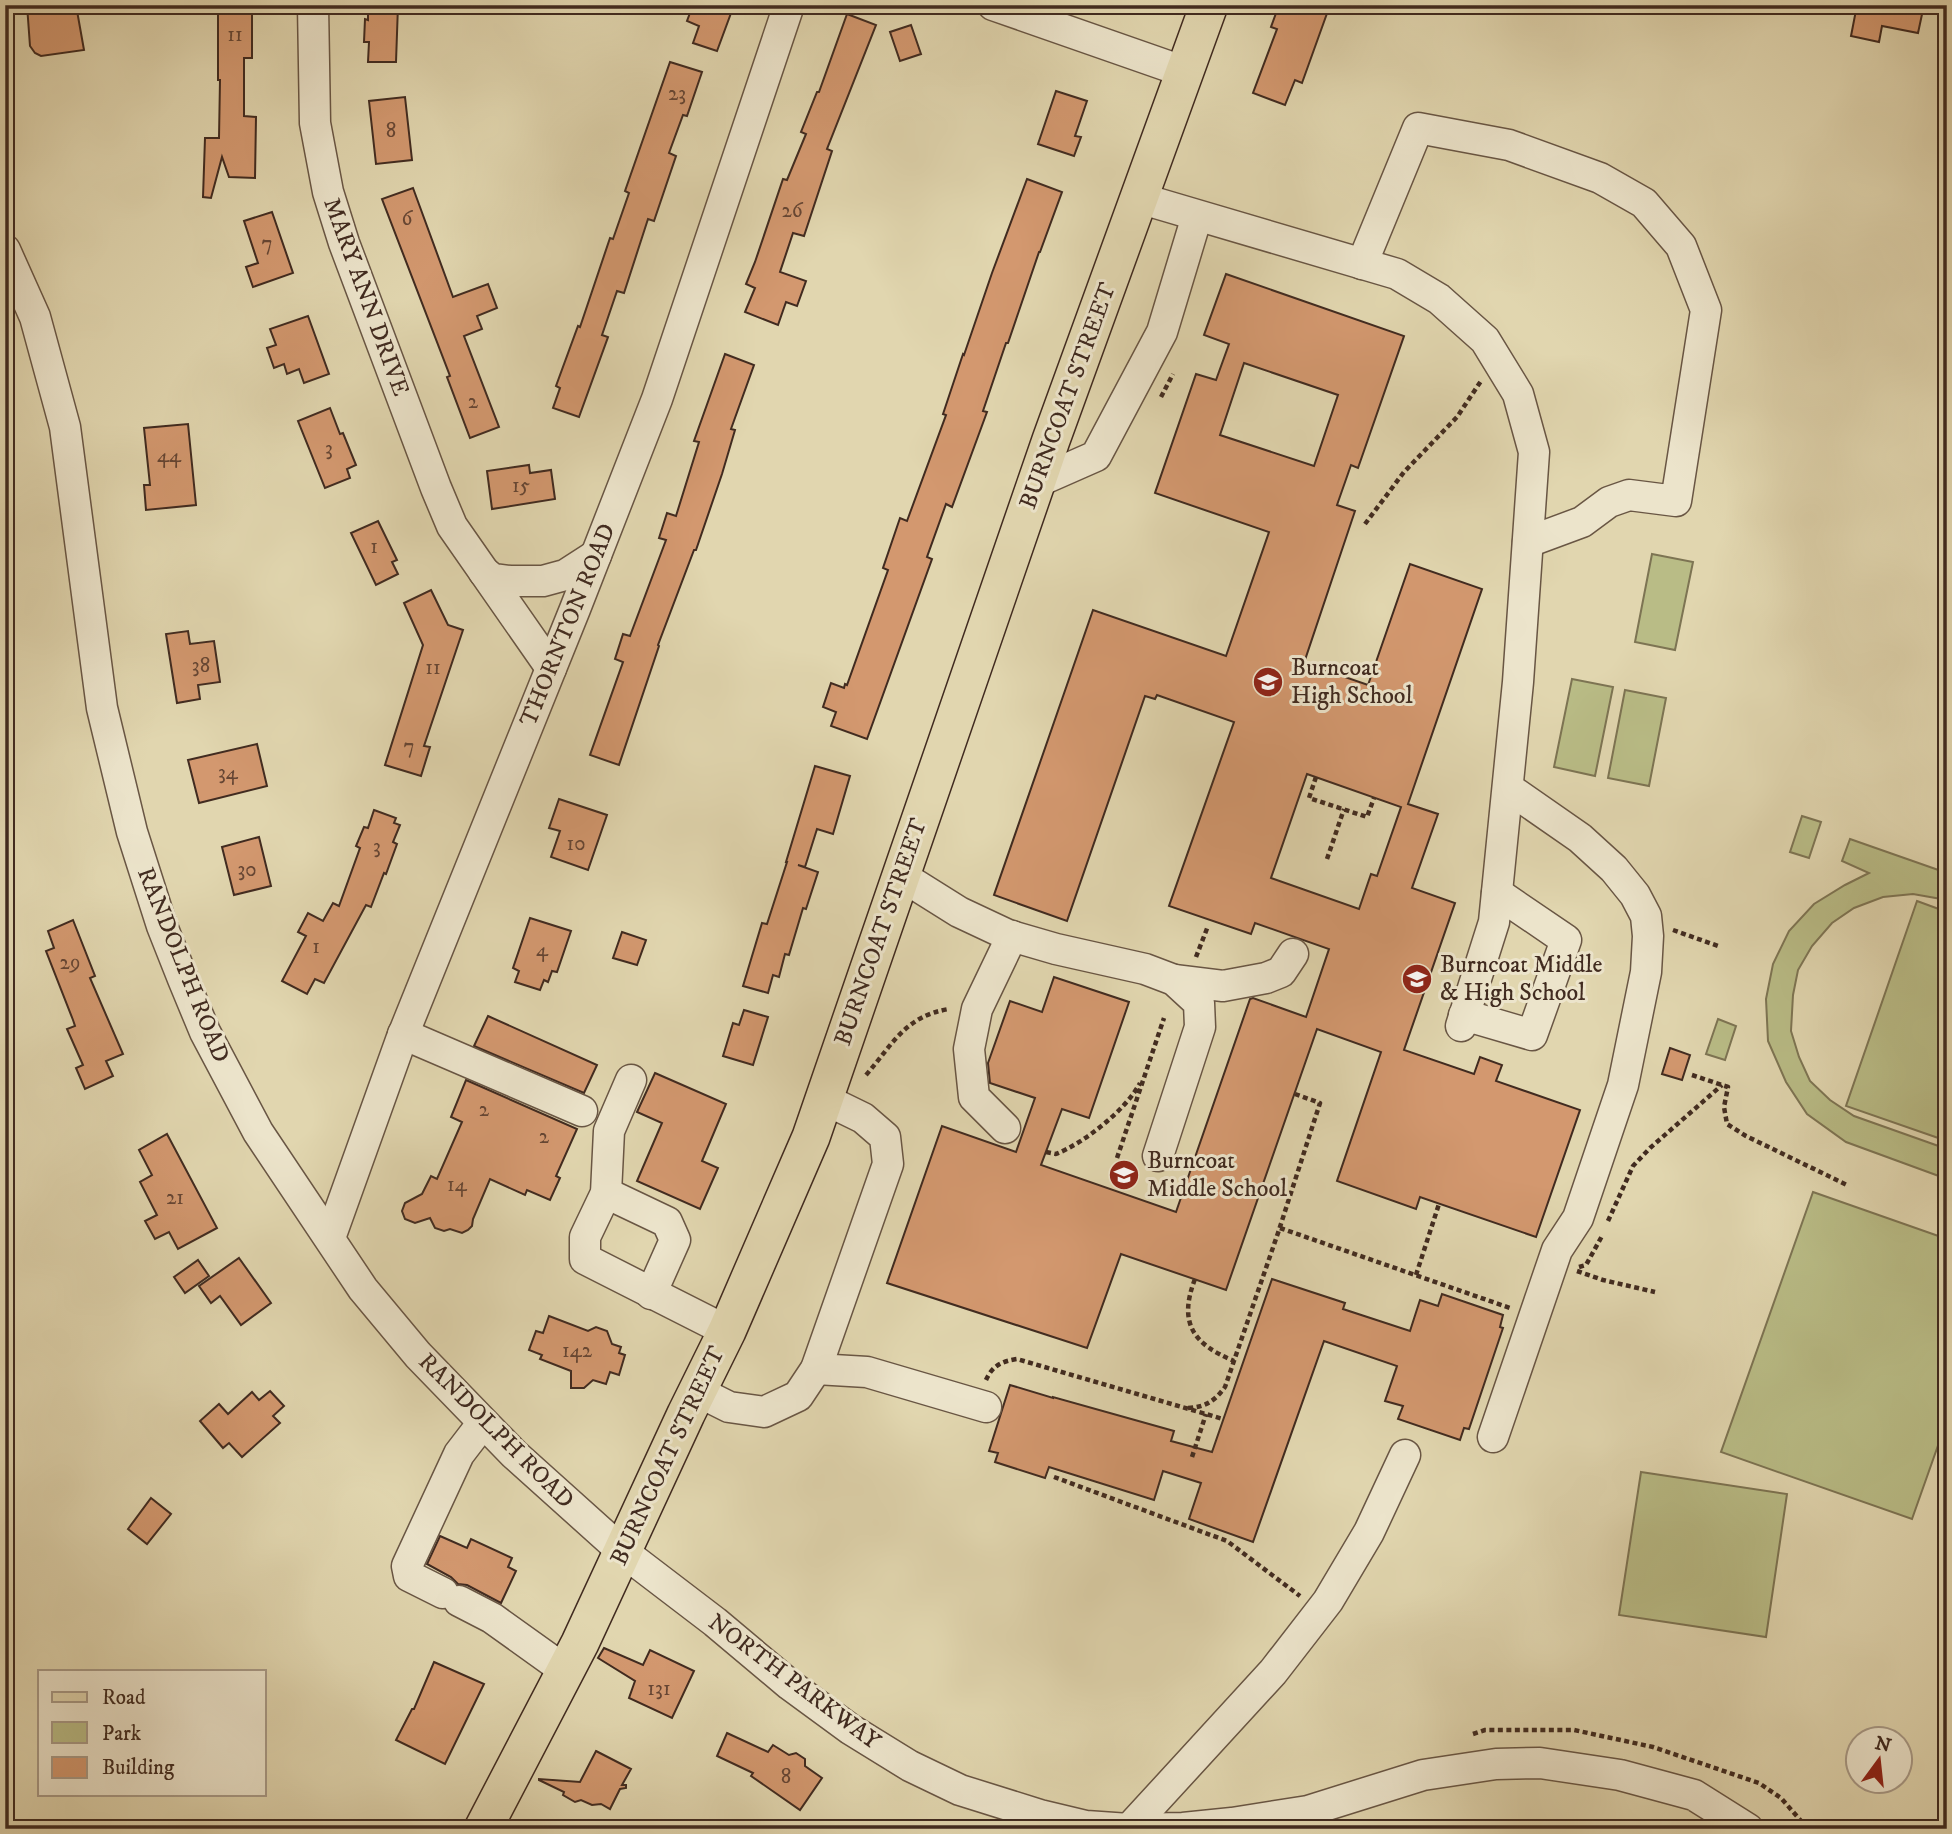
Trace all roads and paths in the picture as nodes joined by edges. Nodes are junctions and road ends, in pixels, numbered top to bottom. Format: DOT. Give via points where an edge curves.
graph roads {
  1 [pos="313,5"];
  2 [pos="789,5"];
  3 [pos="993,5"];
  4 [pos="1209,5"];
  5 [pos="1185,72"];
  6 [pos="1139,198"];
  7 [pos="1197,216"];
  8 [pos="5,250"];
  9 [pos="1362,264"];
  10 [pos="17,305"];
  11 [pos="1175,369"];
  12 [pos="1485,374"];
  13 [pos="1157,405"];
  14 [pos="1037,482"];
  15 [pos="1365,524"];
  16 [pos="1528,542"];
  17 [pos="596,555"];
  18 [pos="484,572"];
  19 [pos="551,668"];
  20 [pos="1315,778"];
  21 [pos="1508,788"];
  22 [pos="1374,798"];
  23 [pos="1344,809"];
  24 [pos="1326,859"];
  25 [pos="900,875"];
  26 [pos="1497,893"];
  27 [pos="1669,929"];
  28 [pos="1012,936"];
  29 [pos="1718,946"];
  30 [pos="1293,954"];
  31 [pos="1174,980"];
  32 [pos="957,1008"];
  33 [pos="1164,1018"];
  34 [pos="403,1034"];
  35 [pos="1146,1071"];
  36 [pos="1692,1075"];
  37 [pos="631,1080"];
  38 [pos="860,1081"];
  39 [pos="1722,1085"];
  40 [pos="1295,1094"];
  41 [pos="824,1099"];
  42 [pos="582,1111"];
  43 [pos="1005,1128"];
  44 [pos="1046,1152"];
  45 [pos="1157,1156"];
  46 [pos="1117,1157"];
  47 [pos="1847,1185"];
  48 [pos="606,1193"];
  49 [pos="1439,1204"];
  50 [pos="1607,1224"];
  51 [pos="1280,1228"];
  52 [pos="1602,1235"];
  53 [pos="330,1238"];
  54 [pos="1416,1275"];
  55 [pos="1195,1279"];
  56 [pos="1655,1292"];
  57 [pos="651,1294"];
  58 [pos="1534,1316"];
  59 [pos="727,1331"];
  60 [pos="1234,1361"];
  61 [pos="816,1369"];
  62 [pos="697,1391"];
  63 [pos="982,1406"];
  64 [pos="1188,1408"];
  65 [pos="1206,1414"];
  66 [pos="1223,1419"];
  67 [pos="482,1424"];
  68 [pos="1493,1437"];
  69 [pos="1405,1455"];
  70 [pos="1192,1457"];
  71 [pos="1054,1477"];
  72 [pos="622,1551"];
  73 [pos="1320,1612"];
  74 [pos="566,1671"];
  75 [pos="483,1829"];
  76 [pos="1129,1829"];
  77 [pos="1748,1829"];
  1 -- 18 [label="street, MARY ANN DRIVE" via="315,123 336,218 436,488 452,526"];
  2 -- 17 [label="street, THORNTON ROAD" via="657,399"];
  3 -- 5 [label="street"];
  4 -- 5 [label="main road, BURNCOAT STREET"];
  5 -- 6 [label="main road, BURNCOAT STREET"];
  6 -- 7 [label="street"];
  6 -- 14 [label="main road, BURNCOAT STREET"];
  7 -- 9 [label="street"];
  7 -- 14 [label="street" via="1162,332 1097,456"];
  8 -- 10 [label="street, RANDOLPH ROAD"];
  9 -- 16 [label="street" via="1397,274 1439,299 1485,340 1518,394 1534,452"];
  9 -- 16 [label="street" via="1418,128 1509,145 1600,178 1644,202 1681,246 1706,310 1676,501 1629,495 1609,502 1582,522"];
  10 -- 53 [label="street, RANDOLPH ROAD" via="35,317 65,427 102,708 144,873 205,1031 258,1132"];
  11 -- 13 [label="path"];
  12 -- 15 [label="path" via="1457,417 1404,472"];
  14 -- 25 [label="main road, BURNCOAT STREET"];
  16 -- 21 [label="street"];
  17 -- 18 [label="street" via="565,575 543,582 493,579"];
  17 -- 19 [label="street, THORNTON ROAD"];
  18 -- 19 [label="street, MARY ANN DRIVE"];
  19 -- 34 [label="street, THORNTON ROAD"];
  20 -- 23 [label="path" via="1309,798"];
  21 -- 26 [label="street"];
  21 -- 58 [label="street" via="1580,838 1614,869 1646,916 1648,936 1646,971 1623,1085 1578,1218 1557,1250"];
  22 -- 23 [label="path" via="1367,817"];
  23 -- 24 [label="path"];
  25 -- 28 [label="street" via="959,912"];
  25 -- 41 [label="main road, BURNCOAT STREET"];
  26 -- 26 [label="street" via="1494,922 1463,1021 1532,1035 1566,940"];
  27 -- 29 [label="path"];
  28 -- 31 [label="street"];
  28 -- 43 [label="street" via="977,1009 969,1049 974,1097"];
  30 -- 31 [label="street" via="1280,972 1266,978 1223,986"];
  31 -- 45 [label="street" via="1199,1003 1200,1027"];
  32 -- 38 [label="path" via="917,1019"];
  33 -- 35 [label="path"];
  34 -- 42 [label="street"];
  34 -- 53 [label="street, THORNTON ROAD"];
  35 -- 44 [label="path" via="1136,1091 1101,1125 1065,1151"];
  35 -- 46 [label="path"];
  36 -- 39 [label="path"];
  37 -- 48 [label="street" via="609,1131"];
  39 -- 47 [label="path" via="1728,1087 1727,1124"];
  39 -- 50 [label="path" via="1633,1166"];
  40 -- 51 [label="path" via="1320,1102"];
  41 -- 59 [label="main road, BURNCOAT STREET"];
  41 -- 61 [label="street" via="863,1118 885,1137 888,1164"];
  48 -- 57 [label="street" via="585,1237 585,1259"];
  48 -- 57 [label="street" via="667,1222 675,1240"];
  49 -- 54 [label="path"];
  51 -- 54 [label="path"];
  51 -- 60 [label="path"];
  52 -- 56 [label="path" via="1586,1265 1573,1270"];
  53 -- 67 [label="street, RANDOLPH ROAD" via="386,1318"];
  54 -- 58 [label="path"];
  55 -- 60 [label="path" via="1188,1304 1192,1329 1210,1349"];
  57 -- 59 [label="street"];
  58 -- 68 [label="street"];
  59 -- 62 [label="main road, BURNCOAT STREET"];
  60 -- 64 [label="path" via="1218,1397 1204,1407"];
  61 -- 62 [label="street" via="798,1396 764,1412 729,1407"];
  61 -- 63 [label="street" via="867,1372"];
  62 -- 72 [label="main road, BURNCOAT STREET"];
  63 -- 64 [label="path" via="987,1377 994,1367 1017,1359"];
  64 -- 65 [label="path"];
  65 -- 66 [label="path"];
  65 -- 70 [label="path"];
  67 -- 72 [label="street, RANDOLPH ROAD"];
  67 -- 74 [label="street" via="459,1454 407,1566 409,1576 492,1618"];
  69 -- 73 [label="street" via="1370,1532"];
  71 -- 73 [label="path" via="1227,1541"];
  72 -- 74 [label="main road, BURNCOAT STREET"];
  72 -- 76 [label="street, NORTH PARKWAY" via="790,1685 910,1766 960,1790 1040,1815 1086,1826"];
  73 -- 76 [label="street" via="1273,1672"];
  74 -- 75 [label="main road, BURNCOAT STREET"];
  76 -- 77 [label="street, NORTH PARKWAY" via="1183,1828 1290,1814 1423,1775 1540,1763 1620,1775 1694,1795"];
}
